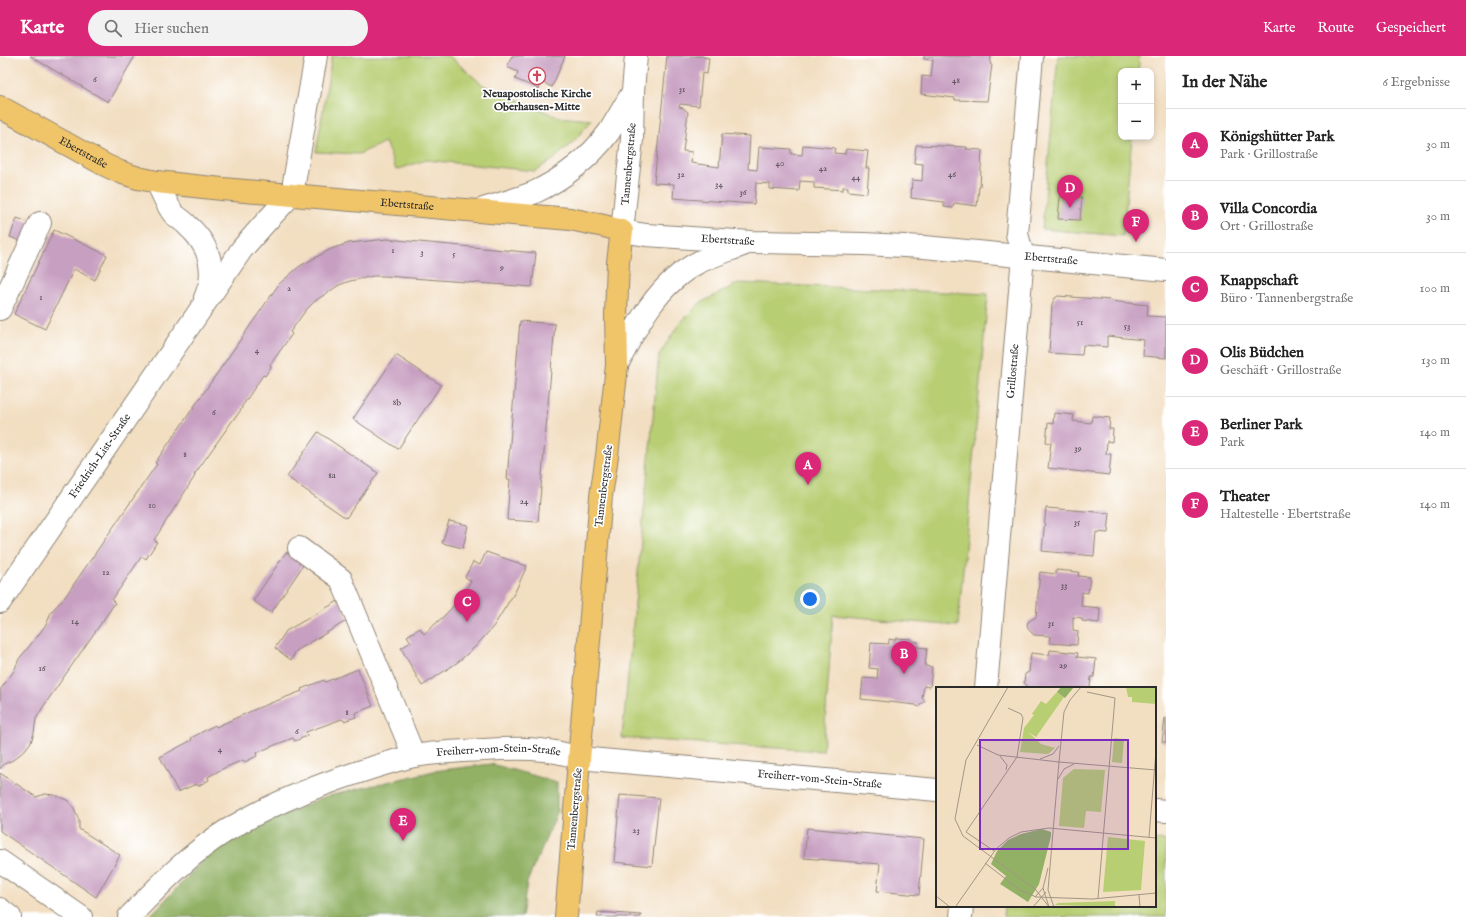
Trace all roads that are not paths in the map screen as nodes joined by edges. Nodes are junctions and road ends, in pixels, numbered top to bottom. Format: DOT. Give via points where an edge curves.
graph roads {
  1 [pos="316,56"];
  2 [pos="636,56"];
  3 [pos="1032,56"];
  4 [pos="633,91"];
  5 [pos="0,107"];
  6 [pos="157,182"];
  7 [pos="292,194"];
  8 [pos="477,211"];
  9 [pos="40,223"];
  10 [pos="622,232"];
  11 [pos="751,242"];
  12 [pos="1023,256"];
  13 [pos="1166,270"];
  14 [pos="0,309"];
  15 [pos="201,310"];
  16 [pos="617,365"];
  17 [pos="299,548"];
  18 [pos="0,602"];
  19 [pos="986,687"];
  20 [pos="414,756"];
  21 [pos="579,758"];
  22 [pos="936,790"];
  23 [pos="1156,810"];
  24 [pos="1166,811"];
  25 [pos="0,861"];
  26 [pos="962,907"];
  27 [pos="0,909"];
  28 [pos="10,917"];
  29 [pos="81,917"];
  30 [pos="129,917"];
  31 [pos="566,917"];
  32 [pos="961,917"];
  1 -- 7 [label="street"];
  2 -- 4 [label="street, Tannenbergstraße"];
  3 -- 12 [label="street, Grillostraße" via="1017,234"];
  4 -- 8 [label="street" via="608,132 594,150 575,167 555,182 532,193"];
  4 -- 10 [label="street, Tannenbergstraße" via="632,139"];
  5 -- 6 [label="main road, Ebertstraße" via="105,165 138,178"];
  6 -- 7 [label="main road, Ebertstraße"];
  6 -- 15 [label="street, Friedrich-List-Straße" via="173,213 198,235 208,254 210,283"];
  7 -- 8 [label="main road, Ebertstraße"];
  7 -- 15 [label="street, Friedrich-List-Straße" via="242,249"];
  8 -- 10 [label="main road, Ebertstraße" via="570,220"];
  9 -- 14 [label="street"];
  10 -- 11 [label="street, Ebertstraße"];
  10 -- 16 [label="main road, Tannenbergstraße" via="616,315"];
  11 -- 12 [label="street, Ebertstraße" via="871,244"];
  11 -- 16 [label="street" via="699,262 676,278 659,295 641,320"];
  12 -- 13 [label="street, Ebertstraße"];
  12 -- 19 [label="street, Grillostraße"];
  15 -- 18 [label="street, Friedrich-List-Straße"];
  16 -- 21 [label="main road, Tannenbergstraße" via="602,496"];
  17 -- 20 [label="street" via="341,579"];
  20 -- 21 [label="street, Freiherr-vom-Stein-Straße" via="442,752 545,749"];
  20 -- 30 [label="street, Freiherr-vom-Stein-Straße" via="324,784 270,806 195,854 158,886"];
  21 -- 22 [label="street, Freiherr-vom-Stein-Straße"];
  21 -- 31 [label="main road, Tannenbergstraße"];
  23 -- 24 [label="street"];
  25 -- 29 [label="street"];
  26 -- 32 [label="street"];
  27 -- 28 [label="street"];
}
